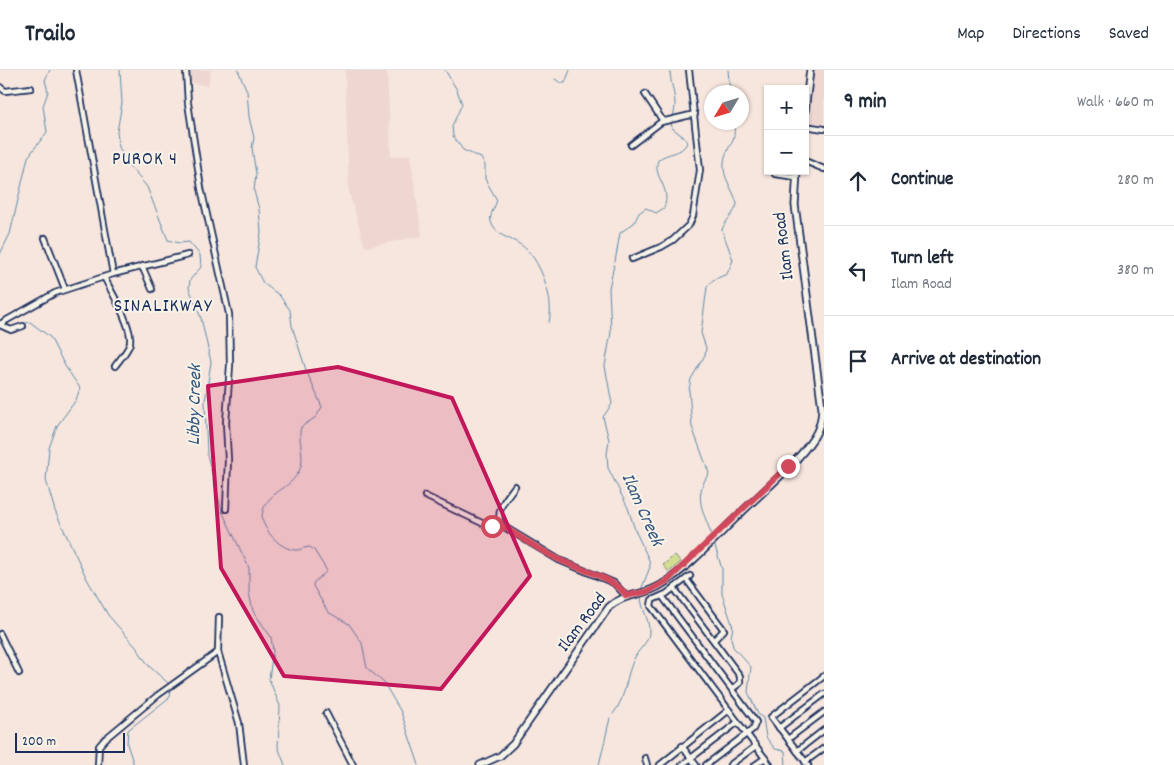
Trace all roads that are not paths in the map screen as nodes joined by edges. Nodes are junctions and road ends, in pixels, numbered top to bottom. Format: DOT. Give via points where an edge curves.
graph roads {
  1 [pos="76,70"];
  2 [pos="186,70"];
  3 [pos="689,70"];
  4 [pos="810,70"];
  5 [pos="808,85"];
  6 [pos="0,87"];
  7 [pos="31,88"];
  8 [pos="645,94"];
  9 [pos="695,114"];
  10 [pos="663,121"];
  11 [pos="809,126"];
  12 [pos="824,128"];
  13 [pos="631,145"];
  14 [pos="809,163"];
  15 [pos="824,169"];
  16 [pos="797,175"];
  17 [pos="45,238"];
  18 [pos="188,256"];
  19 [pos="632,259"];
  20 [pos="142,266"];
  21 [pos="113,274"];
  22 [pos="104,277"];
  23 [pos="65,289"];
  24 [pos="152,289"];
  25 [pos="0,325"];
  26 [pos="23,326"];
  27 [pos="115,366"];
  28 [pos="515,486"];
  29 [pos="425,496"];
  30 [pos="226,509"];
  31 [pos="501,525"];
  32 [pos="674,588"];
  33 [pos="626,596"];
  34 [pos="662,596"];
  35 [pos="220,617"];
  36 [pos="0,634"];
  37 [pos="714,640"];
  38 [pos="218,652"];
  39 [pos="19,673"];
  40 [pos="824,676"];
  41 [pos="732,690"];
  42 [pos="824,694"];
  43 [pos="729,710"];
  44 [pos="326,712"];
  45 [pos="824,712"];
  46 [pos="738,722"];
  47 [pos="779,728"];
  48 [pos="824,730"];
  49 [pos="747,734"];
  50 [pos="788,739"];
  51 [pos="682,746"];
  52 [pos="756,746"];
  53 [pos="824,748"];
  54 [pos="797,751"];
  55 [pos="645,758"];
  56 [pos="691,758"];
  57 [pos="765,758"];
  58 [pos="484,764"];
  59 [pos="806,764"];
  60 [pos="98,765"];
  61 [pos="244,765"];
  62 [pos="353,765"];
  63 [pos="646,765"];
  64 [pos="660,765"];
  65 [pos="682,765"];
  66 [pos="696,765"];
  67 [pos="706,765"];
  68 [pos="730,765"];
  69 [pos="755,765"];
  70 [pos="770,765"];
  1 -- 21 [label="street"];
  2 -- 30 [label="street" via="201,188 230,320"];
  3 -- 9 [label="street"];
  4 -- 5 [label="street"];
  6 -- 7 [label="street" via="5,91"];
  8 -- 10 [label="street"];
  9 -- 10 [label="street"];
  9 -- 19 [label="street" via="700,177 692,220 673,240"];
  10 -- 13 [label="street"];
  11 -- 12 [label="street"];
  14 -- 15 [label="street"];
  16 -- 33 [label="street, Ilam Road" via="794,205 822,408 818,428 788,466 672,576 656,588"];
  17 -- 23 [label="street"];
  18 -- 20 [label="street"];
  20 -- 21 [label="street"];
  20 -- 24 [label="street"];
  21 -- 22 [label="street"];
  22 -- 23 [label="street"];
  22 -- 27 [label="street" via="130,334 128,348"];
  23 -- 25 [label="street"];
  25 -- 26 [label="street" via="11,330"];
  28 -- 31 [label="street" via="499,509"];
  29 -- 31 [label="street" via="484,524"];
  31 -- 33 [label="street" via="560,560 614,583"];
  32 -- 34 [label="street"];
  32 -- 37 [label="street"];
  32 -- 37 [label="street" via="688,577 724,630"];
  33 -- 58 [label="street, Ilam Road" via="609,607 513,744"];
  34 -- 41 [label="street"];
  34 -- 43 [label="street" via="652,600 651,606"];
  35 -- 38 [label="street"];
  36 -- 39 [label="street"];
  37 -- 41 [label="street" via="741,678"];
  38 -- 60 [label="street" via="158,695 105,739 100,746"];
  38 -- 61 [label="street" via="240,723"];
  40 -- 47 [label="street" via="772,715"];
  41 -- 49 [label="street" via="756,722"];
  42 -- 47 [label="street"];
  43 -- 46 [label="street"];
  43 -- 51 [label="street"];
  44 -- 62 [label="street"];
  45 -- 50 [label="street"];
  46 -- 49 [label="street"];
  46 -- 56 [label="street"];
  47 -- 50 [label="street"];
  48 -- 54 [label="street"];
  49 -- 52 [label="street"];
  49 -- 67 [label="street"];
  50 -- 54 [label="street"];
  51 -- 56 [label="street"];
  51 -- 64 [label="street"];
  52 -- 57 [label="street"];
  52 -- 68 [label="street"];
  53 -- 59 [label="street"];
  54 -- 59 [label="street"];
  55 -- 63 [label="street"];
  56 -- 65 [label="street"];
  56 -- 66 [label="street"];
  57 -- 69 [label="street"];
  57 -- 70 [label="street"];
}
